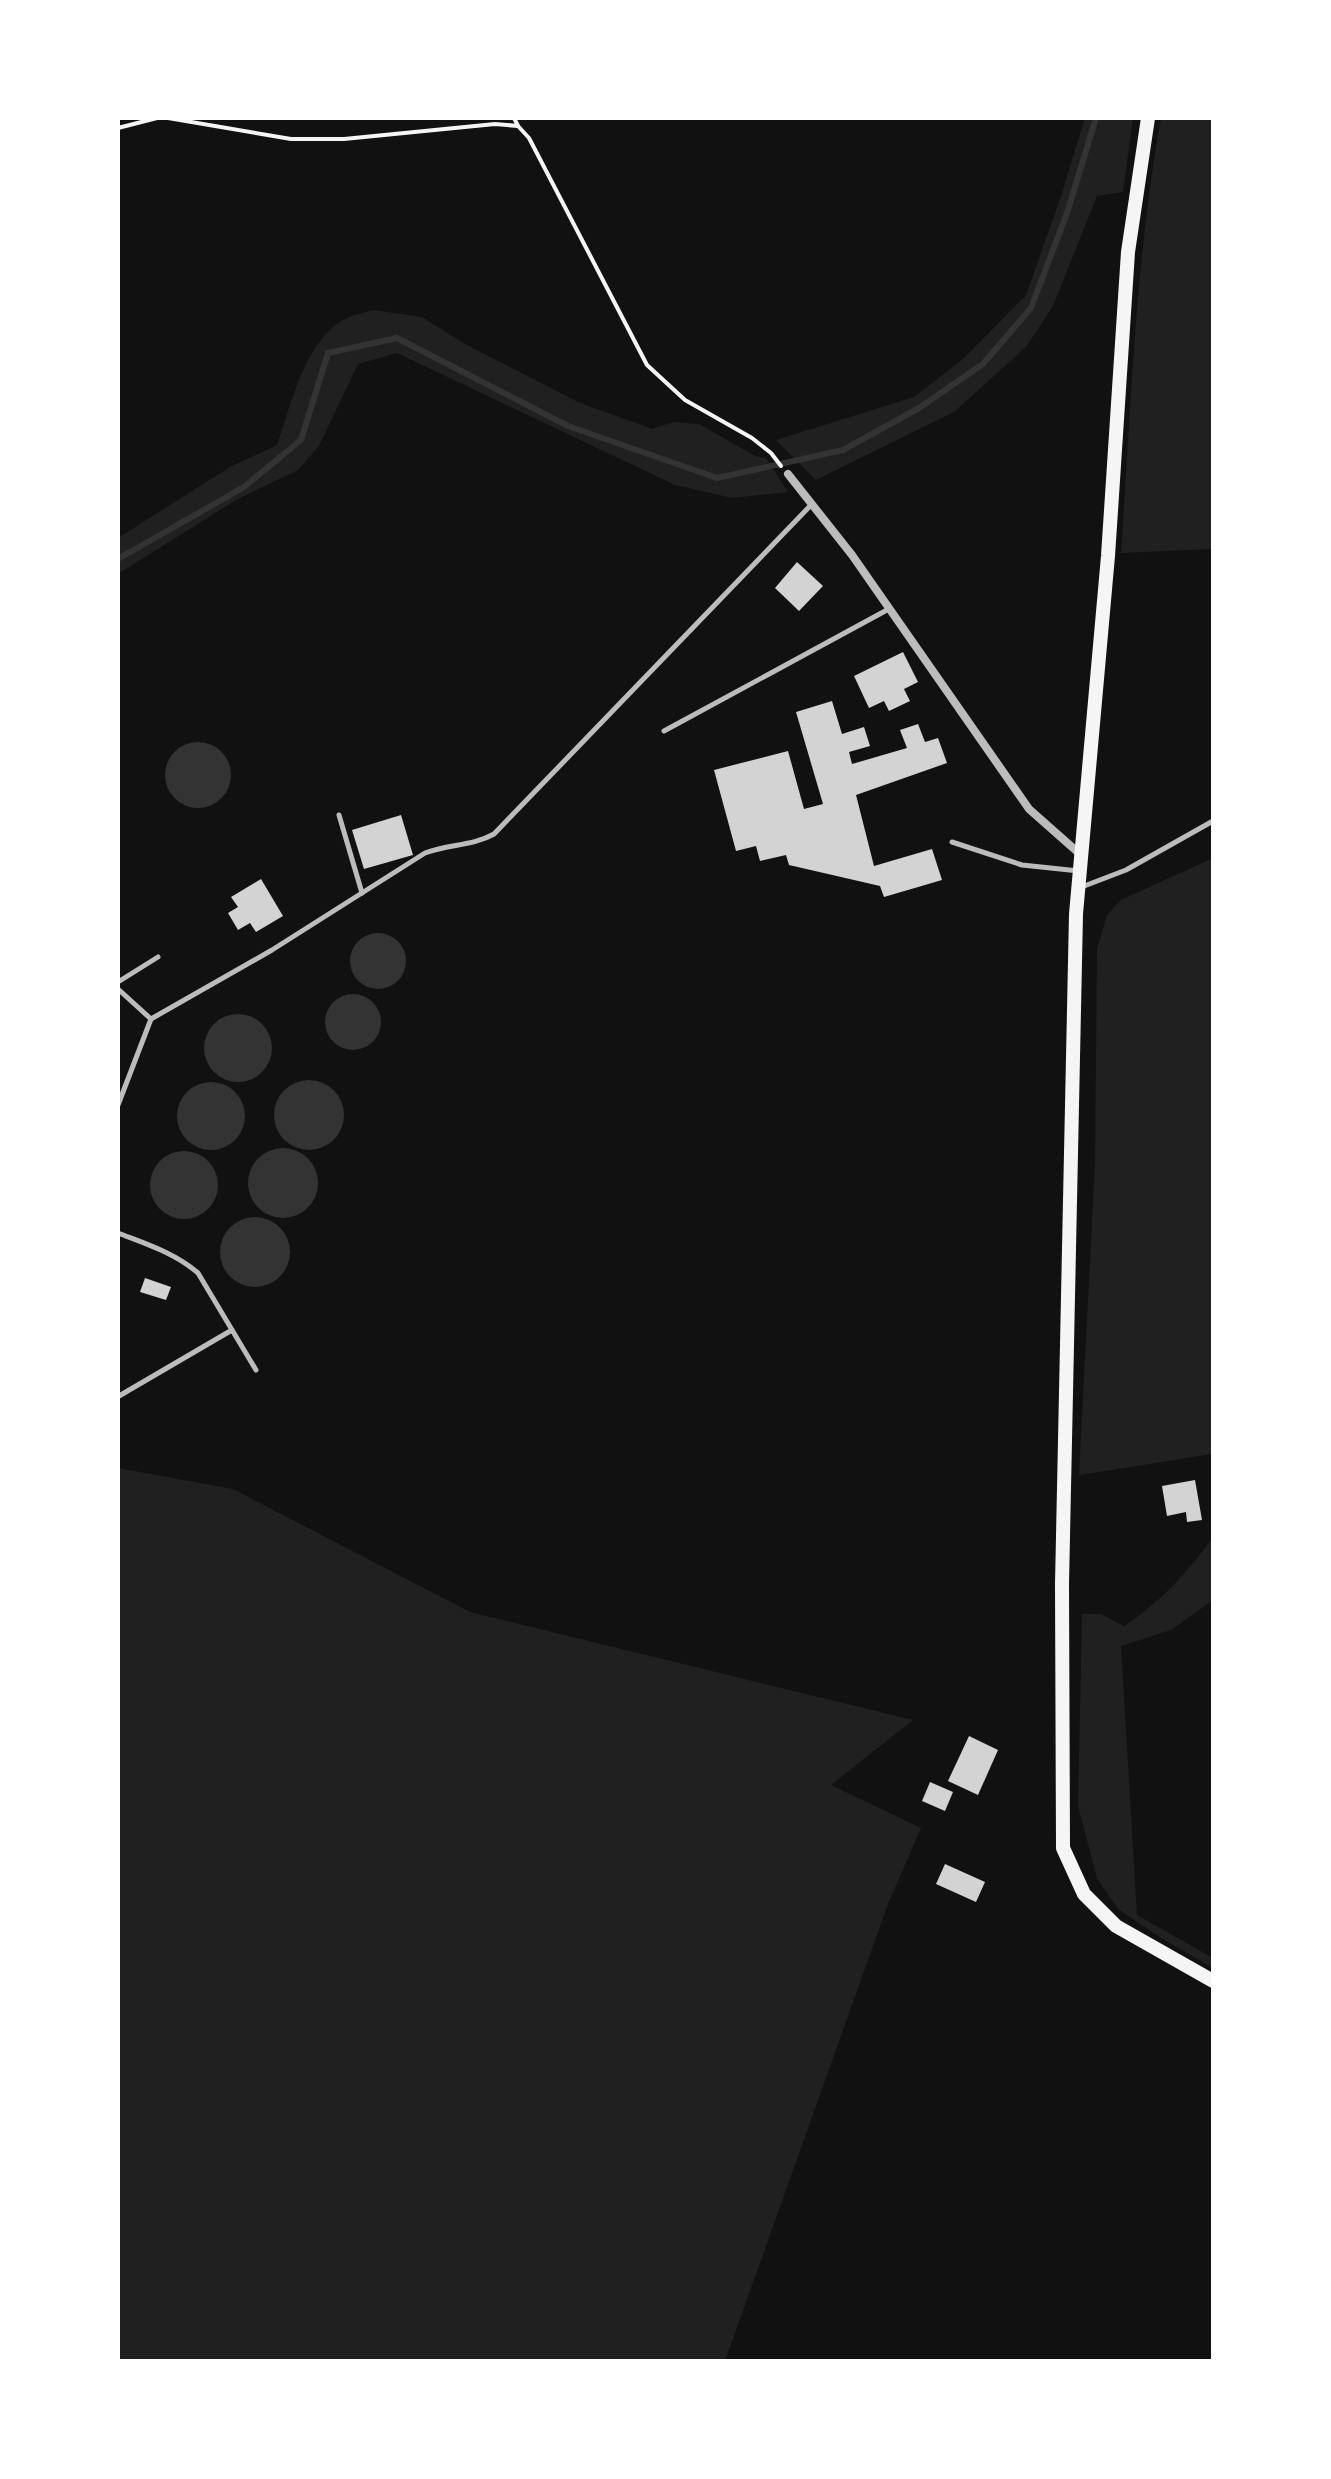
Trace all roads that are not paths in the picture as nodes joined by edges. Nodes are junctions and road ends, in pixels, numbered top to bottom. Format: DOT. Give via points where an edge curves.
graph roads {
  1 [pos="1148,118"];
  2 [pos="788,474"];
  3 [pos="811,505"];
  4 [pos="887,610"];
  5 [pos="664,731"];
  6 [pos="339,815"];
  7 [pos="1213,821"];
  8 [pos="952,842"];
  9 [pos="1081,855"];
  10 [pos="1080,871"];
  11 [pos="1078,889"];
  12 [pos="362,893"];
  13 [pos="158,957"];
  14 [pos="118,982"];
  15 [pos="118,989"];
  16 [pos="151,1019"];
  17 [pos="118,1105"];
  18 [pos="118,1233"];
  19 [pos="232,1330"];
  20 [pos="256,1370"];
  21 [pos="119,1396"];
  22 [pos="1213,1981"];
  1 -- 9 [label="main road" via="1128,252"];
  2 -- 3 [label="street"];
  3 -- 4 [label="street"];
  3 -- 12 [label="lane" via="494,834 425,853"];
  4 -- 5 [label="lane"];
  4 -- 9 [label="street" via="1029,809"];
  6 -- 12 [label="lane"];
  7 -- 11 [label="lane" via="1126,870"];
  8 -- 10 [label="lane" via="1022,865"];
  9 -- 10 [label="main road"];
  10 -- 11 [label="main road"];
  11 -- 22 [label="main road" via="1062,1584 1063,1848 1084,1894 1116,1926"];
  12 -- 16 [label="lane"];
  13 -- 14 [label="lane"];
  15 -- 16 [label="lane"];
  16 -- 17 [label="lane"];
  18 -- 19 [label="lane" via="187,1263"];
  19 -- 20 [label="lane"];
  19 -- 21 [label="lane"];
}
